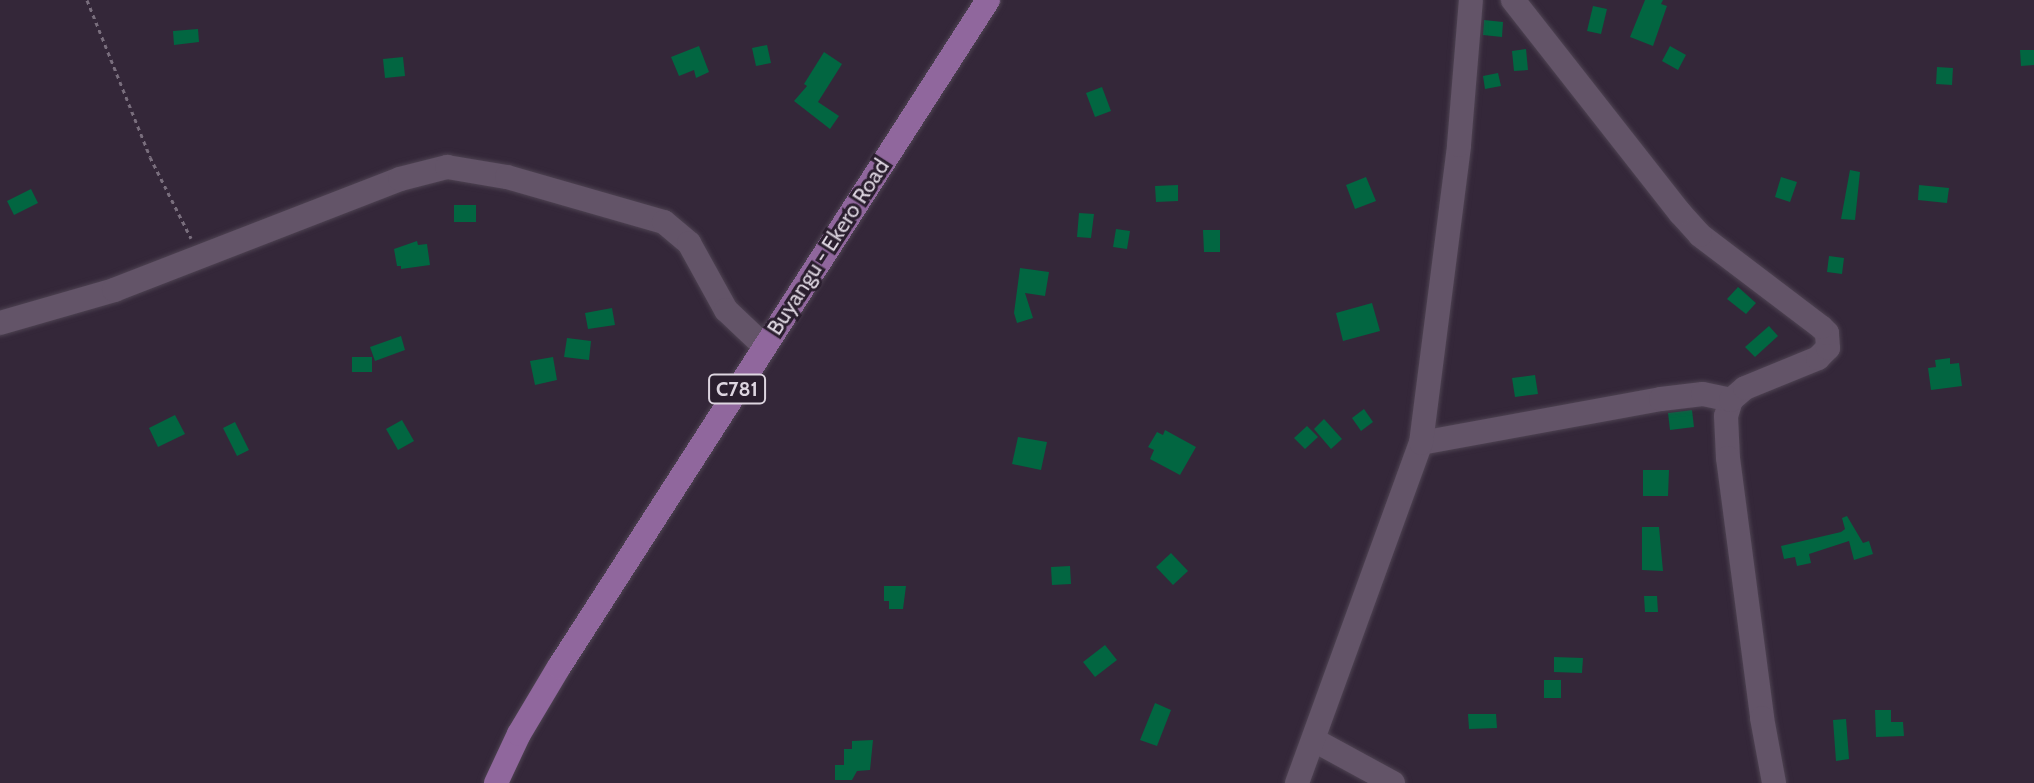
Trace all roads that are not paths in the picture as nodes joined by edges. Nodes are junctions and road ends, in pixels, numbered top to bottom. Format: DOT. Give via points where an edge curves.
graph roads {
  1 [pos="988,0"];
  2 [pos="1471,0"];
  3 [pos="1513,0"];
  4 [pos="0,323"];
  5 [pos="764,346"];
  6 [pos="1731,400"];
  7 [pos="1421,443"];
  8 [pos="1314,740"];
  9 [pos="496,783"];
  10 [pos="1297,783"];
  11 [pos="1393,783"];
  12 [pos="1774,783"];
  1 -- 5 [label="main road, Buyangu - Ekero Road / C781"];
  2 -- 7 [label="street" via="1457,161"];
  3 -- 6 [label="street" via="1700,235 1827,333 1828,348 1818,358 1745,388"];
  4 -- 5 [label="street" via="114,290 421,172 447,167 664,222 689,243 726,310"];
  5 -- 9 [label="main road, Buyangu - Ekero Road / C781" via="544,690"];
  6 -- 7 [label="street" via="1703,394 1661,399"];
  6 -- 12 [label="street" via="1726,416 1728,458"];
  7 -- 8 [label="street"];
  8 -- 10 [label="street"];
  8 -- 11 [label="street"];
}
